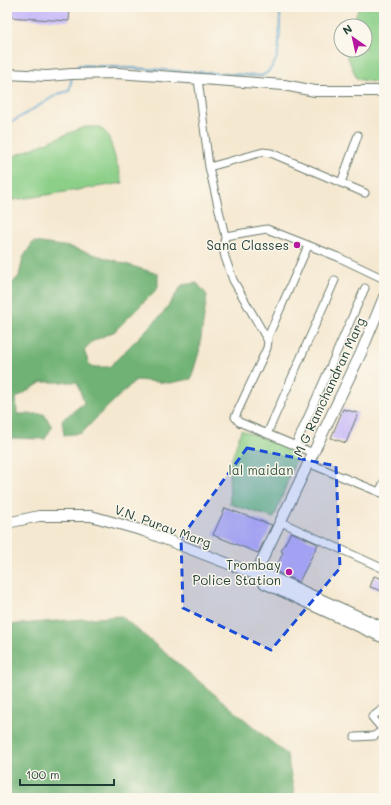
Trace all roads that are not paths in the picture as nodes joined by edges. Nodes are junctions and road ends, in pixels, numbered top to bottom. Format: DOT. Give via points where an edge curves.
graph roads {
  1 [pos="7,74"];
  2 [pos="198,79"];
  3 [pos="380,91"];
  4 [pos="358,135"];
  5 [pos="209,167"];
  6 [pos="341,183"];
  7 [pos="365,193"];
  8 [pos="225,236"];
  9 [pos="308,246"];
  10 [pos="384,279"];
  11 [pos="335,280"];
  12 [pos="365,288"];
  13 [pos="384,297"];
  14 [pos="380,318"];
  15 [pos="267,339"];
  16 [pos="267,434"];
  17 [pos="295,446"];
  18 [pos="313,453"];
  19 [pos="308,463"];
  20 [pos="384,482"];
  21 [pos="382,493"];
  22 [pos="281,522"];
  23 [pos="7,523"];
  24 [pos="384,569"];
  25 [pos="257,576"];
  26 [pos="357,620"];
  27 [pos="384,628"];
  28 [pos="384,638"];
  29 [pos="384,708"];
  30 [pos="355,737"];
  1 -- 2 [label="street" via="117,74"];
  2 -- 3 [label="street" via="284,85 315,91"];
  2 -- 5 [label="street"];
  4 -- 6 [label="street"];
  5 -- 6 [label="street" via="263,152"];
  5 -- 8 [label="street"];
  6 -- 7 [label="street"];
  8 -- 9 [label="street" via="267,229"];
  8 -- 15 [label="street" via="223,248 233,280"];
  9 -- 10 [label="street"];
  9 -- 15 [label="street"];
  11 -- 16 [label="street"];
  12 -- 17 [label="street"];
  13 -- 14 [label="street, M G Ramchandran Marg"];
  14 -- 18 [label="street, M G Ramchandran Marg"];
  15 -- 16 [label="street" via="267,348 235,417 239,422"];
  16 -- 17 [label="street"];
  17 -- 18 [label="street"];
  18 -- 19 [label="street, M G Ramchandran Marg"];
  19 -- 21 [label="street"];
  19 -- 22 [label="street, M G Ramchandran Marg"];
  20 -- 21 [label="street"];
  22 -- 24 [label="street"];
  22 -- 25 [label="street, M G Ramchandran Marg"];
  23 -- 25 [label="street, V.N. Purav Marg" via="39,516 91,516 144,531"];
  25 -- 26 [label="street, V.N. Purav Marg" via="267,575 298,595"];
  26 -- 27 [label="street, V.N. Purav Marg"];
  26 -- 28 [label="street, V.N. Purav Marg"];
  29 -- 30 [label="street" via="372,717 383,730 374,736"];
}
